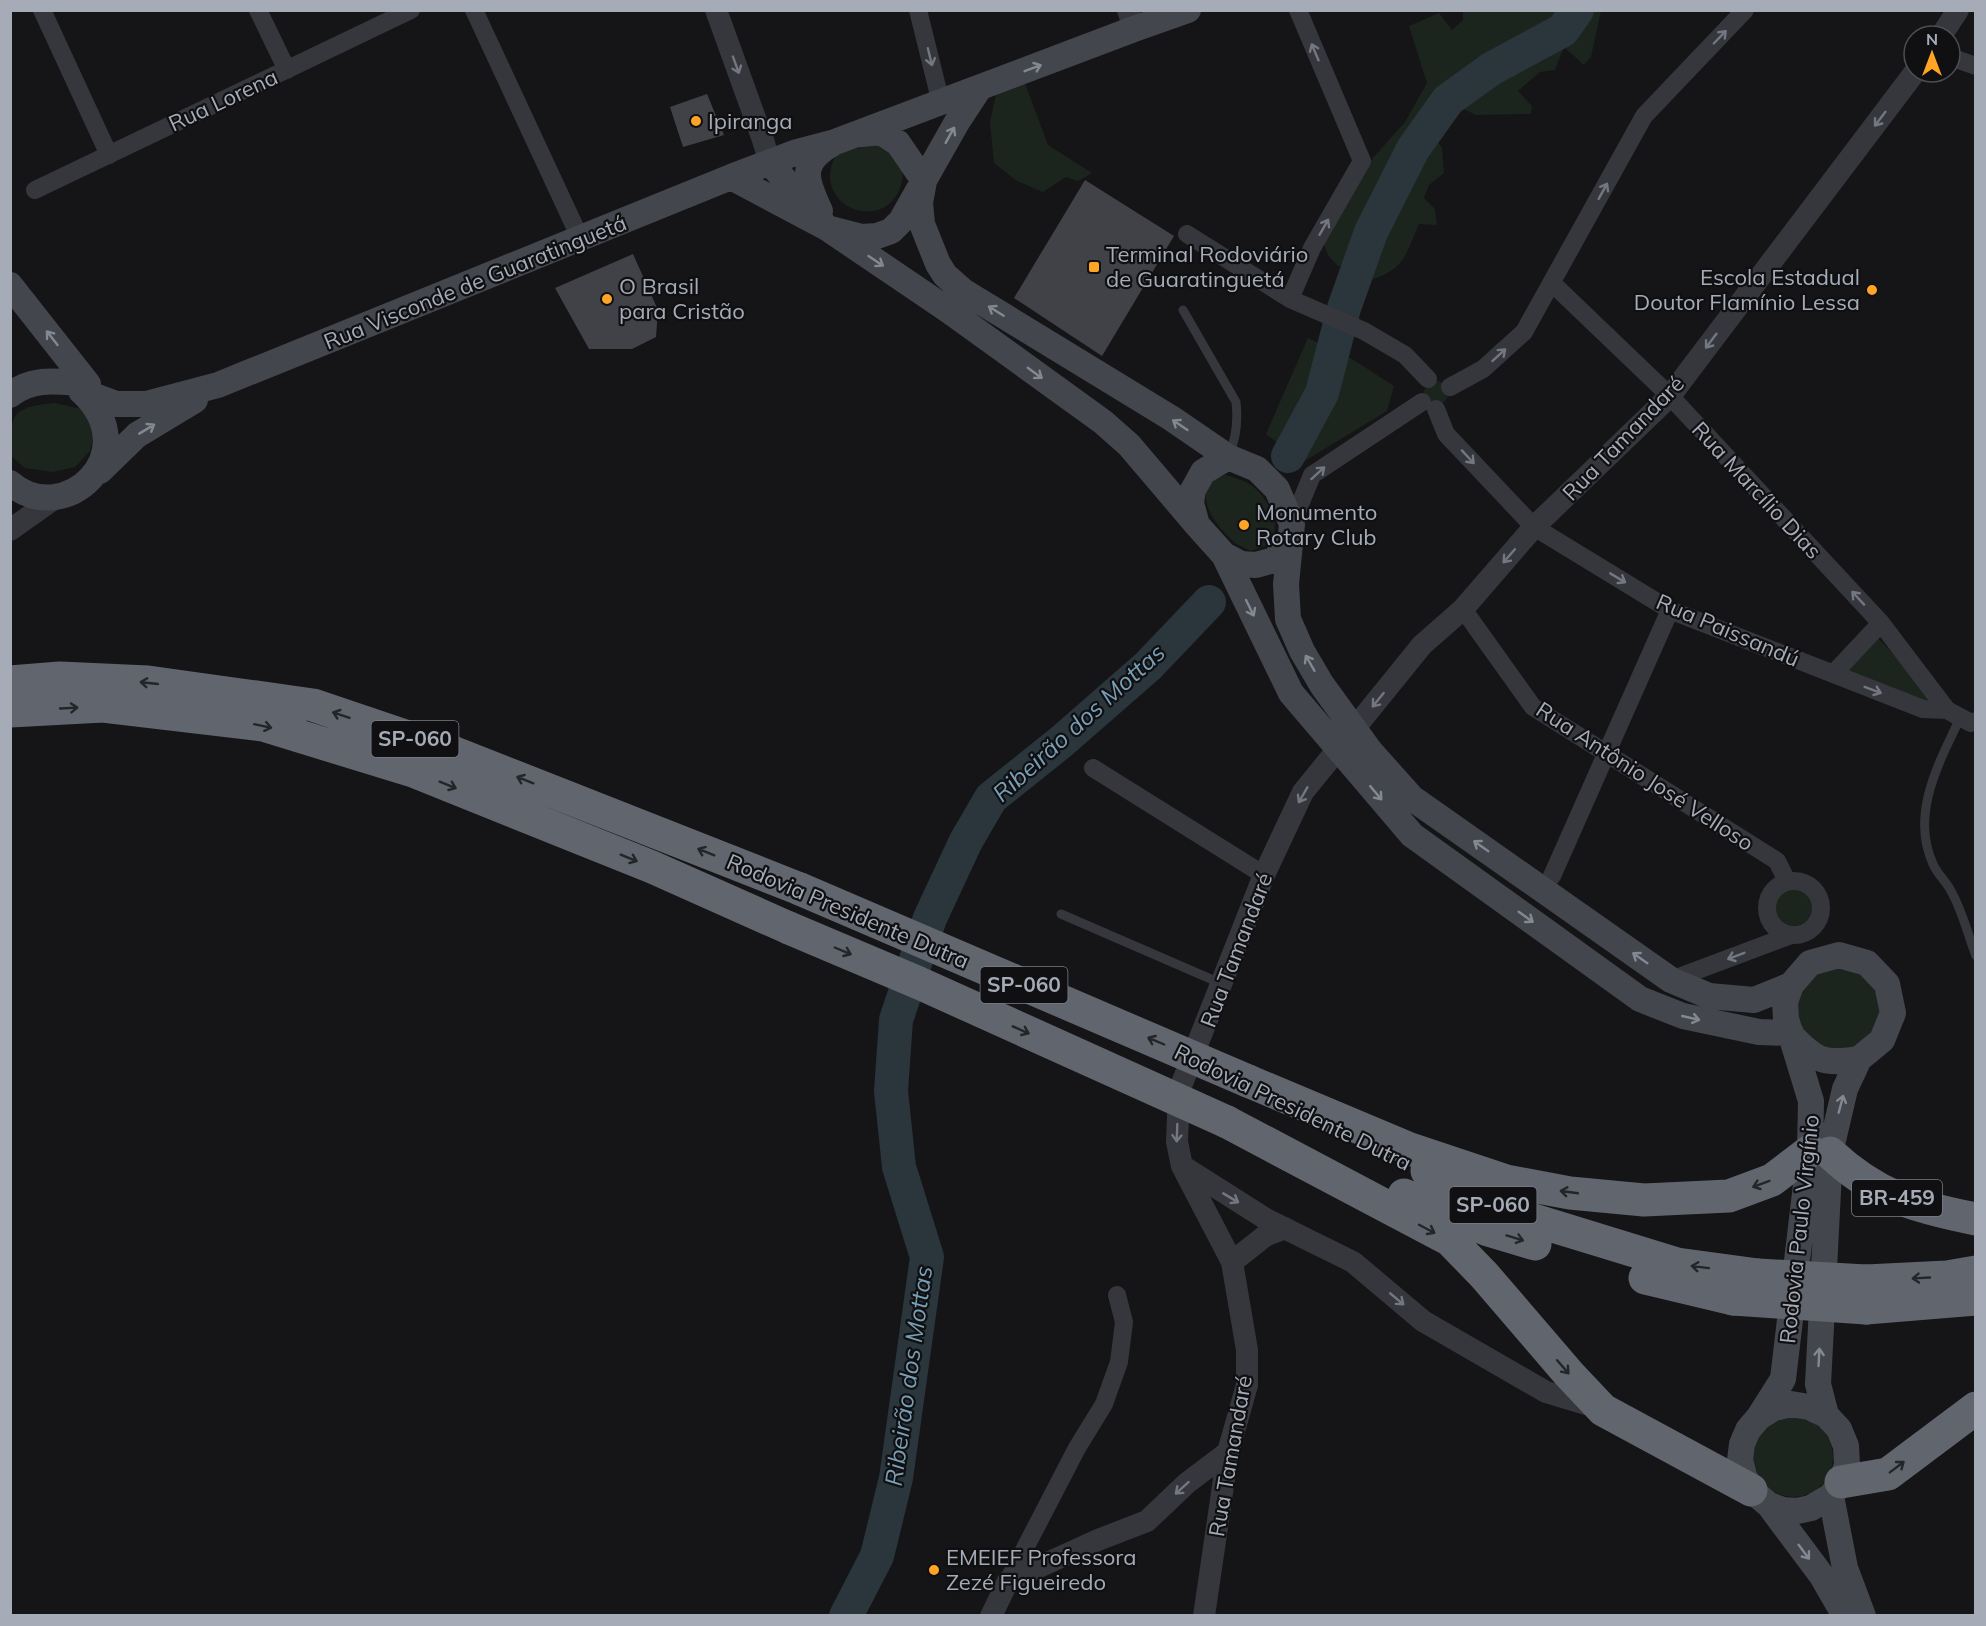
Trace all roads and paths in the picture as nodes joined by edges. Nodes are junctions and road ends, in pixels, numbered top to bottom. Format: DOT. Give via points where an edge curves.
graph roads {
  1 [pos="42,10"];
  2 [pos="258,10"];
  3 [pos="411,10"];
  4 [pos="474,10"];
  5 [pos="716,10"];
  6 [pos="918,10"];
  7 [pos="1188,10"];
  8 [pos="1298,10"];
  9 [pos="1745,10"];
  10 [pos="1956,11"];
  11 [pos="1131,20"];
  12 [pos="1948,24"];
  13 [pos="287,70"];
  14 [pos="1906,84"];
  15 [pos="978,90"];
  16 [pos="941,102"];
  17 [pos="847,138"];
  18 [pos="109,154"];
  19 [pos="770,163"];
  20 [pos="731,177"];
  21 [pos="924,181"];
  22 [pos="35,190"];
  23 [pos="827,228"];
  24 [pos="1187,234"];
  25 [pos="581,240"];
  26 [pos="1552,283"];
  27 [pos="10,285"];
  28 [pos="1290,299"];
  29 [pos="1183,310"];
  30 [pos="1428,379"];
  31 [pos="218,385"];
  32 [pos="85,387"];
  33 [pos="1450,387"];
  34 [pos="10,395"];
  35 [pos="1670,396"];
  36 [pos="1429,405"];
  37 [pos="1228,457"];
  38 [pos="88,482"];
  39 [pos="11,485"];
  40 [pos="58,496"];
  41 [pos="1197,525"];
  42 [pos="1534,527"];
  43 [pos="10,530"];
  44 [pos="1291,532"];
  45 [pos="1224,555"];
  46 [pos="1463,609"];
  47 [pos="1670,610"];
  48 [pos="1881,623"];
  49 [pos="1833,674"];
  50 [pos="10,682"];
  51 [pos="10,711"];
  52 [pos="1961,716"];
  53 [pos="1346,739"];
  54 [pos="1606,753"];
  55 [pos="1093,768"];
  56 [pos="1264,875"];
  57 [pos="1552,876"];
  58 [pos="1787,881"];
  59 [pos="1061,914"];
  60 [pos="1791,935"];
  61 [pos="1976,956"];
  62 [pos="1671,980"];
  63 [pos="1222,984"];
  64 [pos="1791,985"];
  65 [pos="1792,1034"];
  66 [pos="1859,1059"];
  67 [pos="1248,1081"];
  68 [pos="1227,1122"];
  69 [pos="1820,1152"];
  70 [pos="1182,1166"];
  71 [pos="1976,1219"];
  72 [pos="1285,1228"];
  73 [pos="1232,1262"];
  74 [pos="1976,1272"];
  75 [pos="1866,1294"];
  76 [pos="1117,1295"];
  77 [pos="1976,1299"];
  78 [pos="1976,1408"];
  79 [pos="1604,1410"];
  80 [pos="1826,1415"];
  81 [pos="1759,1417"];
  82 [pos="1228,1452"];
  83 [pos="1836,1489"];
  84 [pos="1760,1498"];
  85 [pos="1008,1581"];
  86 [pos="991,1616"];
  87 [pos="1204,1616"];
  88 [pos="1845,1616"];
  89 [pos="1863,1616"];
  1 -- 18 [label="street"];
  2 -- 13 [label="street"];
  3 -- 13 [label="street, Rua Lorena"];
  4 -- 25 [label="street"];
  5 -- 19 [label="street, one-way"];
  6 -- 16 [label="street, one-way"];
  7 -- 11 [label="main road, Rua Visconde de Guaratinguetá"];
  28 -- 8 [label="street, one-way" via="1312,248 1362,161"];
  26 -- 9 [label="street, one-way" via="1644,116"];
  10 -- 12 [label="street"];
  15 -- 11 [label="main road, Rua Visconde de Guaratinguetá, one-way"];
  13 -- 18 [label="street, Rua Lorena"];
  14 -- 35 [label="street, Rua Tamandaré, one-way"];
  15 -- 16 [label="main road, Rua Visconde de Guaratinguetá"];
  21 -- 15 [label="main road, one-way"];
  16 -- 17 [label="main road, Rua Visconde de Guaratinguetá"];
  17 -- 19 [label="main road, Rua Visconde de Guaratinguetá"];
  17 -- 21 [label="main road" via="881,132 898,143"];
  17 -- 23 [label="main road" via="819,152 808,168 808,185"];
  18 -- 22 [label="street, Rua Lorena"];
  19 -- 20 [label="main road, Rua Visconde de Guaratinguetá"];
  19 -- 23 [label="main road"];
  20 -- 23 [label="main road"];
  20 -- 25 [label="main road, Rua Visconde de Guaratinguetá"];
  21 -- 23 [label="main road" via="891,231 862,237"];
  37 -- 21 [label="main road, one-way" via="963,291 945,275 922,224"];
  23 -- 41 [label="main road, one-way" via="1103,422 1129,446"];
  24 -- 28 [label="street"];
  25 -- 31 [label="main road, Rua Visconde de Guaratinguetá"];
  33 -- 26 [label="street, one-way" via="1483,369 1524,332"];
  26 -- 35 [label="street, Rua Marcílio Dias"];
  32 -- 27 [label="main road, one-way"];
  28 -- 30 [label="street" via="1364,331 1404,355"];
  29 -- 37 [label="lane" via="1236,402 1234,442"];
  30 -- 33 [label="street" via="1443,379"];
  30 -- 36 [label="street" via="1420,392"];
  31 -- 32 [label="main road, Rua Visconde de Guaratinguetá" via="146,404 116,404"];
  38 -- 31 [label="main road, Rua Visconde de Guaratinguetá, one-way" via="137,435"];
  32 -- 34 [label="main road, Rua Visconde de Guaratinguetá" via="33,382"];
  32 -- 38 [label="main road" via="103,417 106,435 99,468"];
  33 -- 36 [label="street" via="1449,402 1441,408"];
  35 -- 42 [label="street, Rua Tamandaré"];
  48 -- 35 [label="street, Rua Marcílio Dias, one-way"];
  36 -- 42 [label="street, Rua Paissandú, one-way" via="1446,434"];
  44 -- 36 [label="street, one-way" via="1312,475"];
  37 -- 41 [label="main road" via="1203,472 1193,490 1191,503"];
  37 -- 44 [label="main road" via="1257,470 1277,489"];
  38 -- 40 [label="main road, Rua Visconde de Guaratinguetá"];
  39 -- 40 [label="main road" via="42,497"];
  40 -- 43 [label="street"];
  41 -- 45 [label="main road"];
  42 -- 46 [label="street, Rua Tamandaré, one-way"];
  42 -- 47 [label="street, Rua Paissandú, one-way"];
  44 -- 45 [label="main road" via="1274,560 1241,564"];
  53 -- 44 [label="main road, one-way" via="1288,619 1286,584"];
  45 -- 53 [label="main road, one-way" via="1291,693"];
  46 -- 53 [label="street, Rua Tamandaré, one-way" via="1422,645"];
  46 -- 54 [label="street, Rua Antônio José Velloso" via="1533,707"];
  47 -- 49 [label="street, Rua Paissandú"];
  47 -- 54 [label="street"];
  48 -- 49 [label="street"];
  48 -- 52 [label="street, Rua Marcílio Dias"];
  49 -- 52 [label="street, Rua Paissandú, one-way" via="1923,709"];
  67 -- 50 [label="highway, Rodovia Presidente Dutra / SP-060, one-way, bridge" via="800,889 455,753 313,705 148,682 60,678"];
  51 -- 68 [label="highway, Rodovia Presidente Dutra / SP-060, one-way, bridge" via="103,706 263,725 413,771 652,867"];
  52 -- 61 [label="lane" via="1936,768 1925,804 1925,835 1933,864 1952,891"];
  53 -- 56 [label="street, Rua Tamandaré, one-way" via="1304,792"];
  62 -- 53 [label="main road, one-way" via="1412,798 1370,751"];
  53 -- 65 [label="main road, one-way" via="1412,835 1640,999 1683,1016 1759,1032"];
  54 -- 57 [label="street"];
  54 -- 58 [label="street, Rua Antônio José Velloso" via="1777,861"];
  55 -- 56 [label="street"];
  56 -- 63 [label="street, Rua Tamandaré"];
  58 -- 60 [label="street" via="1774,889 1767,902 1768,917 1777,929"];
  58 -- 60 [label="street" via="1810,886 1821,906 1820,918 1813,928"];
  59 -- 63 [label="lane"];
  60 -- 62 [label="street, one-way"];
  62 -- 64 [label="main road" via="1709,996 1755,1000"];
  63 -- 70 [label="street, Rua Tamandaré, one-way" via="1179,1091 1177,1142"];
  64 -- 65 [label="main road, Rodovia Paulo Virgínio" via="1785,1002"];
  64 -- 66 [label="main road, Rodovia Paulo Virgínio" via="1810,963 1839,956 1867,963 1887,984 1893,1013 1882,1040"];
  65 -- 66 [label="main road" via="1810,1054 1834,1062"];
  65 -- 69 [label="main road, Rodovia Paulo Virgínio" via="1811,1101"];
  69 -- 66 [label="main road, Rodovia Paulo Virgínio, one-way"];
  69 -- 67 [label="highway, one-way" via="1772,1180 1729,1196 1644,1200 1570,1193 1506,1181 1410,1149"];
  75 -- 67 [label="highway, Rodovia Presidente Dutra / SP-060, one-way, bridge" via="1677,1264 1504,1210"];
  68 -- 75 [label="highway, Rodovia Presidente Dutra / SP-060, one-way, bridge" via="1488,1230 1661,1283 1733,1299"];
  68 -- 79 [label="highway, one-way" via="1450,1240"];
  69 -- 71 [label="highway, BR-459" via="1882,1192 1932,1211"];
  80 -- 69 [label="main road, Rodovia Paulo Virgínio, one-way" via="1818,1384"];
  69 -- 81 [label="main road, Rodovia Paulo Virgínio" via="1783,1379"];
  70 -- 72 [label="street, one-way"];
  70 -- 73 [label="street, Rua Tamandaré"];
  72 -- 73 [label="street" via="1265,1236"];
  72 -- 79 [label="street, one-way" via="1353,1262 1423,1321 1546,1392"];
  73 -- 82 [label="street, Rua Tamandaré" via="1247,1350 1247,1385"];
  74 -- 75 [label="highway, Rodovia Presidente Dutra / SP-060, one-way"];
  75 -- 77 [label="highway, Rodovia Presidente Dutra / SP-060"];
  76 -- 85 [label="street" via="1124,1322 1119,1362 1104,1404"];
  83 -- 78 [label="highway, one-way" via="1888,1474"];
  79 -- 84 [label="highway"];
  80 -- 81 [label="main road" via="1791,1404"];
  80 -- 83 [label="main road, Rodovia Paulo Virgínio" via="1839,1429 1846,1446 1847,1465"];
  81 -- 84 [label="main road, Rodovia Paulo Virgínio" via="1748,1430 1740,1460 1743,1476"];
  82 -- 85 [label="street, one-way" via="1147,1521"];
  82 -- 87 [label="street, Rua Tamandaré"];
  83 -- 84 [label="main road" via="1810,1508 1797,1510 1782,1510"];
  83 -- 89 [label="main road, Rodovia Paulo Virgínio" via="1845,1568"];
  84 -- 88 [label="main road, Rodovia Paulo Virgínio, one-way" via="1822,1576"];
  85 -- 86 [label="street"];
}
